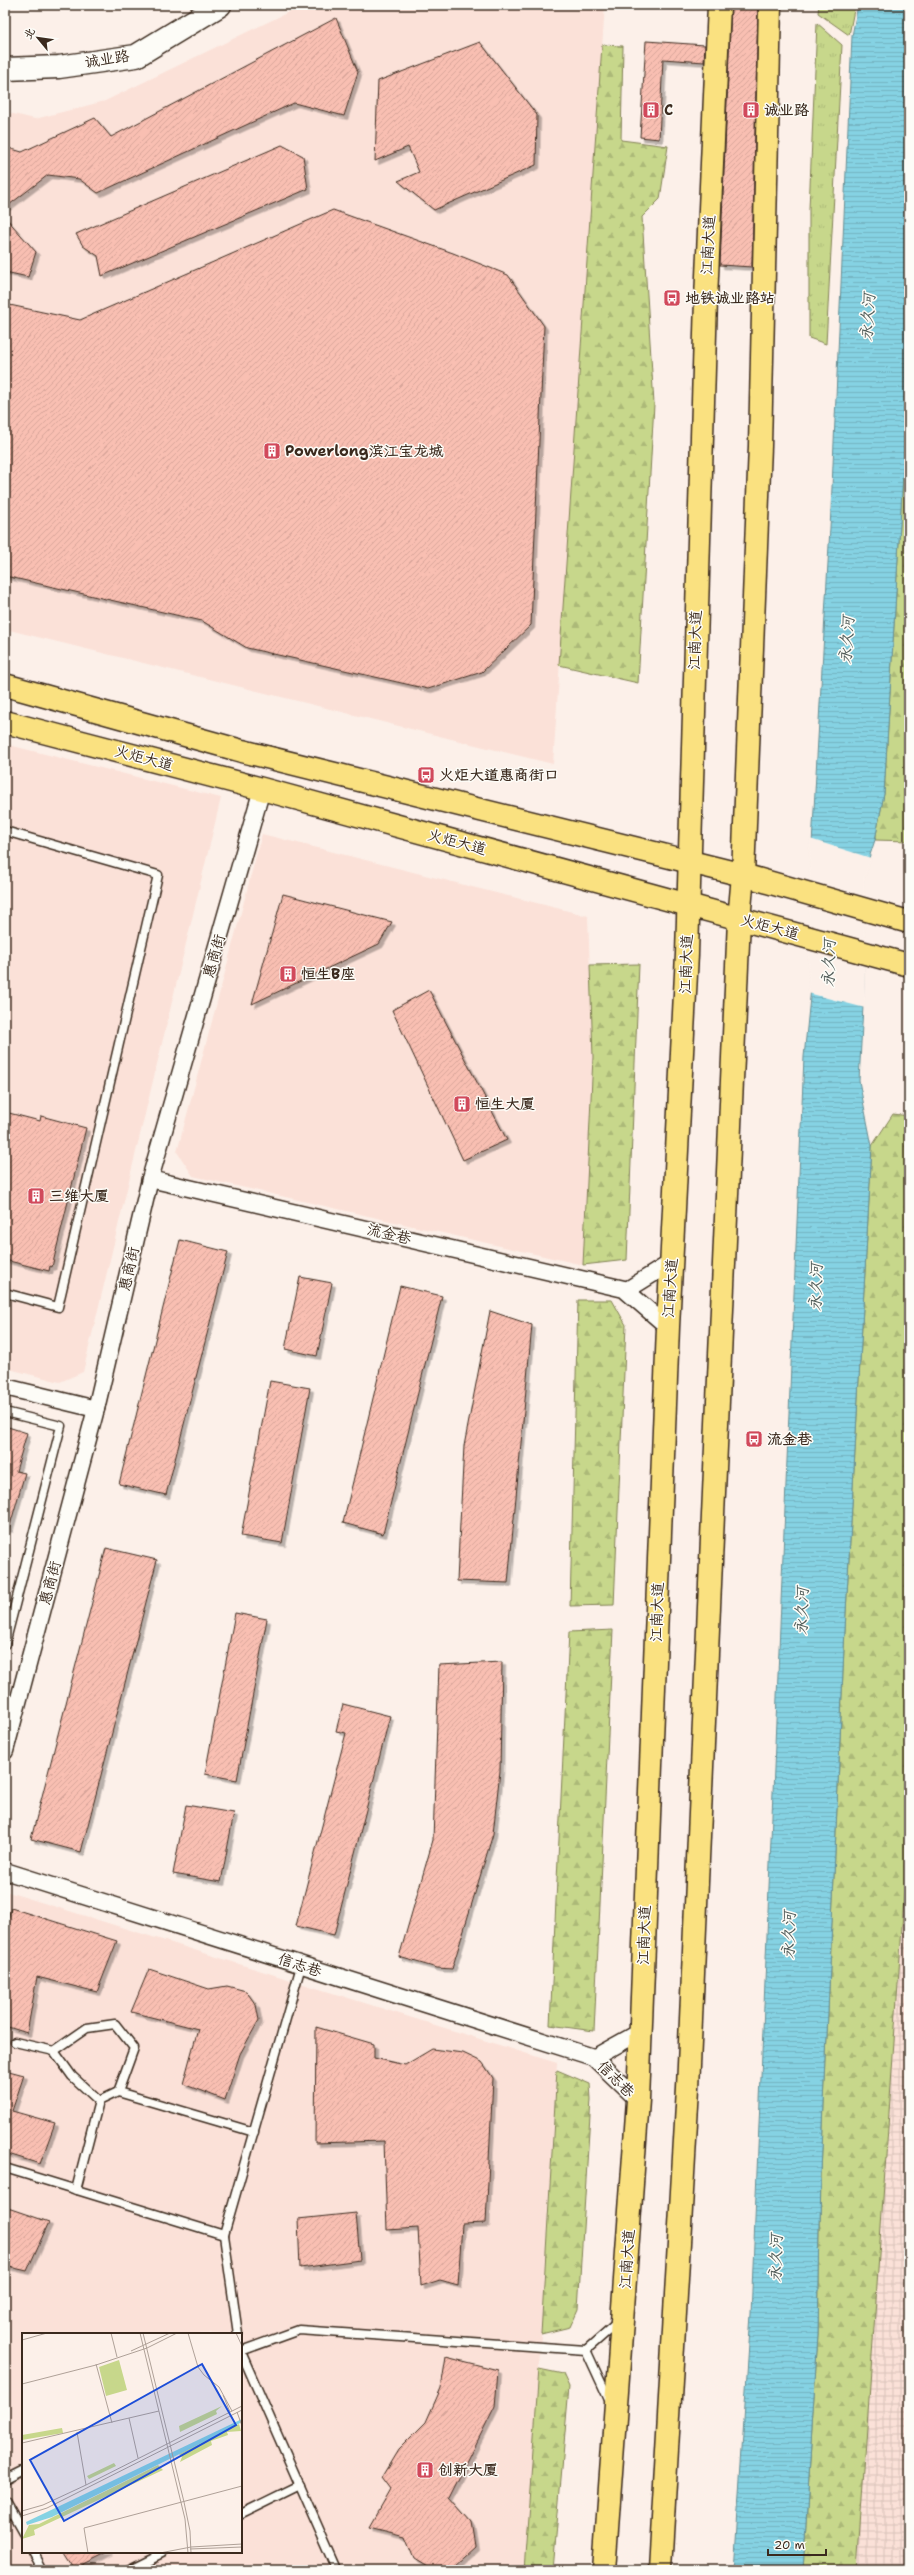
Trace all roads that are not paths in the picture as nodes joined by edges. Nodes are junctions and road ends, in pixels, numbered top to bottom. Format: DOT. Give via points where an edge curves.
graph roads {
  1 [pos="220,5"];
  2 [pos="719,5"];
  3 [pos="770,5"];
  4 [pos="5,69"];
  5 [pos="5,685"];
  6 [pos="5,722"];
  7 [pos="262,789"];
  8 [pos="5,831"];
  9 [pos="689,862"];
  10 [pos="743,875"];
  11 [pos="688,904"];
  12 [pos="739,920"];
  13 [pos="902,920"];
  14 [pos="902,963"];
  15 [pos="150,1179"];
  16 [pos="672,1262"];
  17 [pos="627,1290"];
  18 [pos="5,1293"];
  19 [pos="668,1327"];
  20 [pos="5,1387"];
  21 [pos="96,1409"];
  22 [pos="5,1412"];
  23 [pos="5,1644"];
  24 [pos="5,1751"];
  25 [pos="5,1871"];
  26 [pos="301,1966"];
  27 [pos="640,2032"];
  28 [pos="15,2042"];
  29 [pos="54,2051"];
  30 [pos="595,2057"];
  31 [pos="118,2092"];
  32 [pos="638,2100"];
  33 [pos="99,2101"];
  34 [pos="254,2132"];
  35 [pos="5,2168"];
  36 [pos="76,2190"];
  37 [pos="224,2235"];
  38 [pos="623,2316"];
  39 [pos="238,2333"];
  40 [pos="586,2350"];
  41 [pos="242,2352"];
  42 [pos="242,2354"];
  43 [pos="614,2413"];
  44 [pos="22,2470"];
  45 [pos="5,2479"];
  46 [pos="300,2485"];
  47 [pos="5,2501"];
  48 [pos="242,2514"];
  49 [pos="22,2531"];
  50 [pos="34,2553"];
  51 [pos="162,2553"];
  52 [pos="43,2570"];
  53 [pos="128,2570"];
  54 [pos="337,2570"];
  55 [pos="604,2570"];
  56 [pos="660,2570"];
  1 -- 4 [label="street, 诚业路" via="136,56 59,66"];
  2 -- 9 [label="main road, 江南大道" via="706,299"];
  3 -- 10 [label="main road" via="760,446"];
  5 -- 9 [label="main road" via="242,750"];
  6 -- 7 [label="main road, 火炬大道"];
  7 -- 11 [label="main road, 火炬大道"];
  7 -- 15 [label="street, 惠商街"];
  8 -- 18 [label="lane" via="158,875 58,1307"];
  9 -- 10 [label="main road"];
  9 -- 11 [label="main road, 江南大道"];
  10 -- 12 [label="main road"];
  10 -- 13 [label="main road"];
  11 -- 12 [label="main road, 火炬大道"];
  11 -- 16 [label="main road, 江南大道"];
  12 -- 14 [label="main road, 火炬大道"];
  12 -- 56 [label="main road" via="689,2080"];
  15 -- 17 [label="street, 流金巷"];
  15 -- 21 [label="street, 惠商街"];
  16 -- 17 [label="street"];
  16 -- 19 [label="main road, 江南大道"];
  17 -- 19 [label="street, 流金巷"];
  19 -- 27 [label="main road, 江南大道"];
  20 -- 21 [label="street"];
  21 -- 24 [label="street, 惠商街"];
  22 -- 23 [label="lane" via="61,1426"];
  25 -- 26 [label="street, 信志巷"];
  26 -- 30 [label="street, 信志巷"];
  26 -- 34 [label="lane"];
  27 -- 30 [label="street, 信志巷"];
  27 -- 32 [label="main road, 江南大道"];
  28 -- 29 [label="lane"];
  29 -- 31 [label="lane" via="87,2028 115,2024 134,2048"];
  29 -- 33 [label="lane" via="72,2076"];
  30 -- 32 [label="street, 信志巷"];
  31 -- 33 [label="lane"];
  31 -- 34 [label="lane"];
  32 -- 38 [label="main road, 江南大道"];
  33 -- 36 [label="lane"];
  34 -- 37 [label="lane"];
  35 -- 36 [label="lane"];
  36 -- 37 [label="lane"];
  37 -- 39 [label="lane"];
  38 -- 40 [label="lane"];
  38 -- 43 [label="main road, 江南大道"];
  40 -- 41 [label="lane" via="299,2330"];
  40 -- 43 [label="lane"];
  42 -- 46 [label="lane"];
  43 -- 55 [label="main road, 江南大道"];
  44 -- 45 [label="lane"];
  46 -- 48 [label="lane"];
  46 -- 54 [label="lane"];
  47 -- 49 [label="lane"];
  50 -- 52 [label="lane"];
  51 -- 53 [label="lane"];
}
